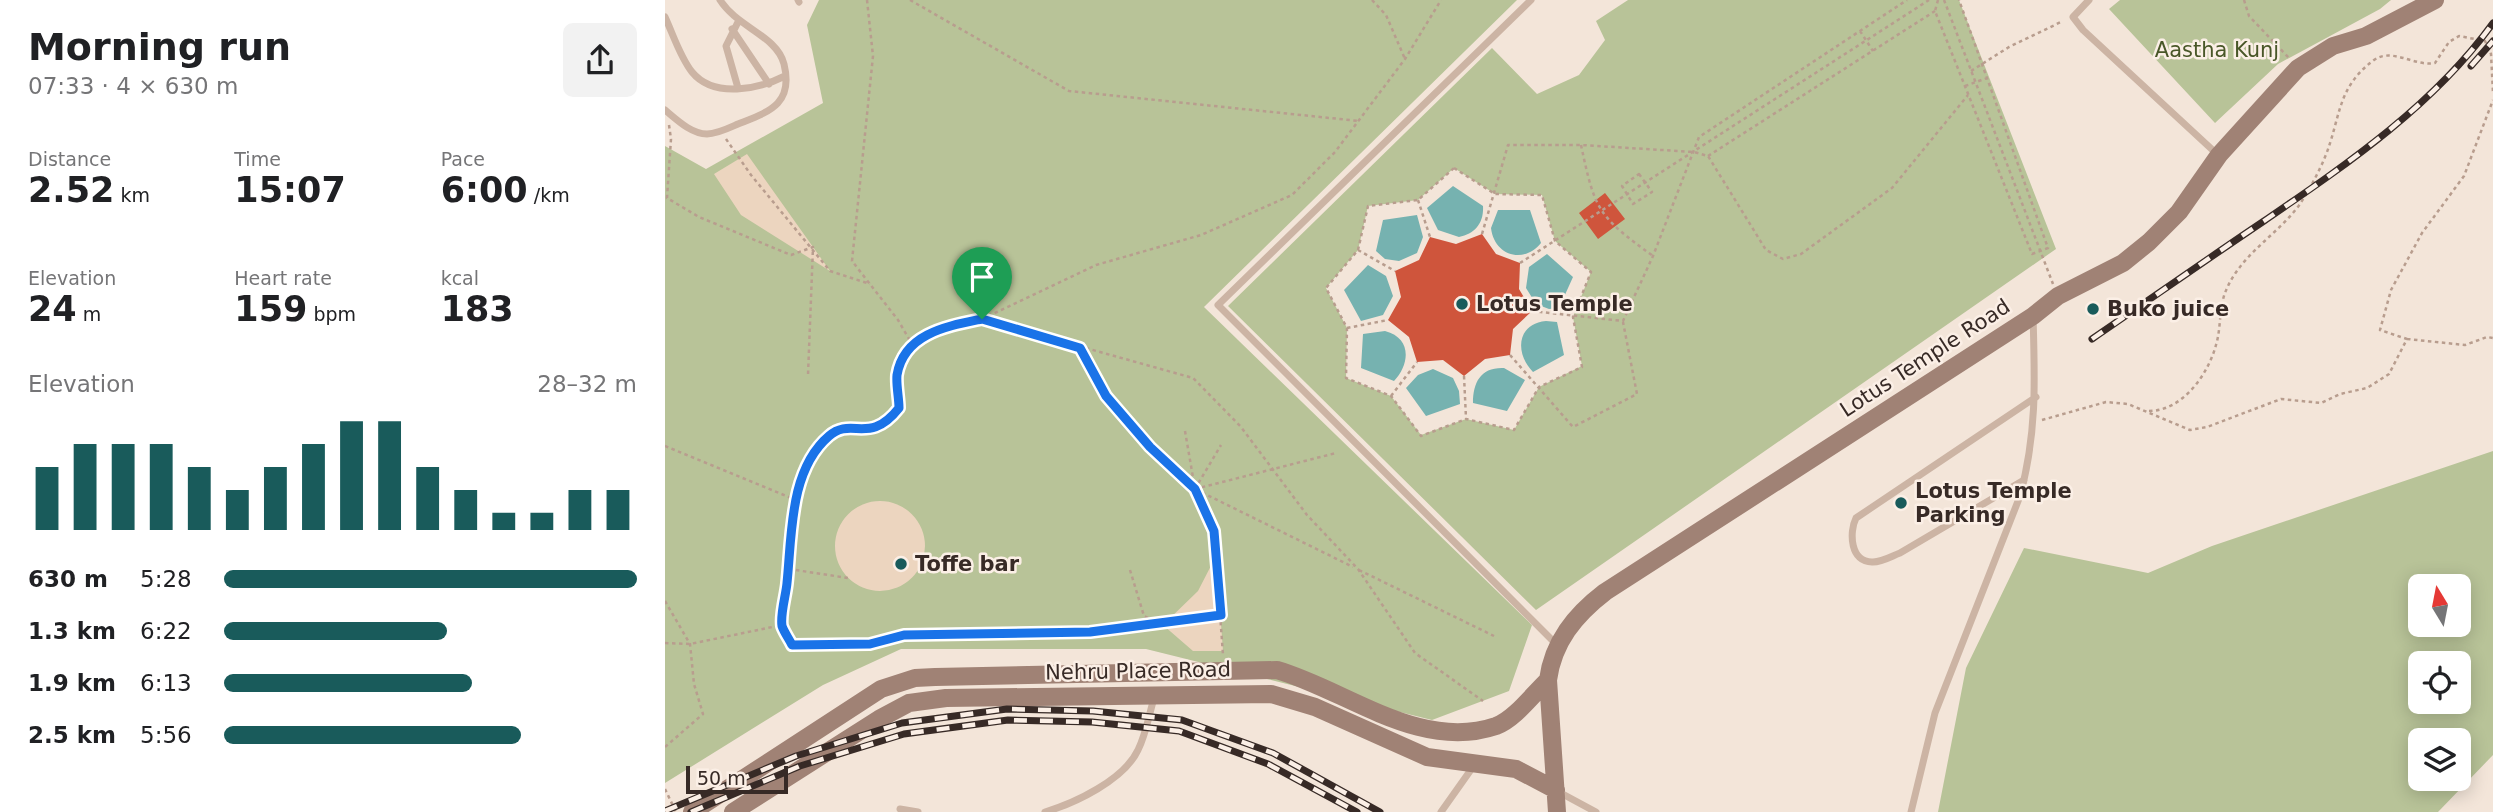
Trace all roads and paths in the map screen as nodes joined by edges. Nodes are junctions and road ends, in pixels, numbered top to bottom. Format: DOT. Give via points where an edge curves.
graph roads {
  1 [pos="720,0"];
  2 [pos="867,0"];
  3 [pos="910,0"];
  4 [pos="1372,0"];
  5 [pos="1441,0"];
  6 [pos="1531,0"];
  7 [pos="1907,0"];
  8 [pos="1929,0"];
  9 [pos="1938,0"];
  10 [pos="1944,0"];
  11 [pos="1959,0"];
  12 [pos="2089,0"];
  13 [pos="2244,0"];
  14 [pos="2435,0"];
  15 [pos="1935,12"];
  16 [pos="2073,16"];
  17 [pos="665,17"];
  18 [pos="738,22"];
  19 [pos="732,29"];
  20 [pos="1860,31"];
  21 [pos="1866,40"];
  22 [pos="1873,51"];
  23 [pos="1405,59"];
  24 [pos="1982,64"];
  25 [pos="2298,68"];
  26 [pos="1971,71"];
  27 [pos="785,76"];
  28 [pos="1987,78"];
  29 [pos="1975,82"];
  30 [pos="769,84"];
  31 [pos="1965,86"];
  32 [pos="738,88"];
  33 [pos="2493,93"];
  34 [pos="1968,94"];
  35 [pos="2493,100"];
  36 [pos="666,111"];
  37 [pos="1359,121"];
  38 [pos="720,131"];
  39 [pos="1581,145"];
  40 [pos="1694,152"];
  41 [pos="2219,155"];
  42 [pos="1708,156"];
  43 [pos="1645,183"];
  44 [pos="1495,194"];
  45 [pos="1627,194"];
  46 [pos="1418,200"];
  47 [pos="1601,211"];
  48 [pos="1482,234"];
  49 [pos="1430,237"];
  50 [pos="1555,242"];
  51 [pos="813,247"];
  52 [pos="1358,250"];
  53 [pos="2040,251"];
  54 [pos="1653,256"];
  55 [pos="1521,263"];
  56 [pos="1395,271"];
  57 [pos="870,284"];
  58 [pos="2058,296"];
  59 [pos="1532,311"];
  60 [pos="2033,316"];
  61 [pos="1573,317"];
  62 [pos="982,319"];
  63 [pos="1388,320"];
  64 [pos="1623,321"];
  65 [pos="1347,328"];
  66 [pos="2493,338"];
  67 [pos="2407,339"];
  68 [pos="912,344"];
  69 [pos="1080,348"];
  70 [pos="1510,355"];
  71 [pos="1417,362"];
  72 [pos="808,375"];
  73 [pos="1464,376"];
  74 [pos="1539,387"];
  75 [pos="1391,396"];
  76 [pos="2036,397"];
  77 [pos="2146,411"];
  78 [pos="1466,419"];
  79 [pos="2035,422"];
  80 [pos="1185,431"];
  81 [pos="1221,445"];
  82 [pos="665,446"];
  83 [pos="1336,453"];
  84 [pos="1271,468"];
  85 [pos="2024,480"];
  86 [pos="1195,489"];
  87 [pos="796,500"];
  88 [pos="789,569"];
  89 [pos="1357,569"];
  90 [pos="1130,570"];
  91 [pos="848,578"];
  92 [pos="665,601"];
  93 [pos="1221,615"];
  94 [pos="782,625"];
  95 [pos="1163,625"];
  96 [pos="1494,636"];
  97 [pos="665,643"];
  98 [pos="690,644"];
  99 [pos="1558,646"];
  100 [pos="1224,669"];
  101 [pos="1548,680"];
  102 [pos="1156,694"];
  103 [pos="1483,701"];
  104 [pos="665,747"];
  105 [pos="1476,763"];
  106 [pos="665,789"];
  107 [pos="1556,790"];
  108 [pos="899,809"];
  109 [pos="675,812"];
  110 [pos="692,812"];
  111 [pos="733,812"];
  112 [pos="918,812"];
  113 [pos="1045,812"];
  114 [pos="1441,812"];
  115 [pos="1557,812"];
  116 [pos="1597,812"];
  117 [pos="1910,812"];
  1 -- 18 [label="lane"];
  2 -- 57 [label="path" via="873,56 852,261"];
  3 -- 37 [label="path" via="1069,91"];
  4 -- 23 [label="path" via="1387,15"];
  5 -- 23 [label="path"];
  6 -- 99 [label="lane" via="1218,305"];
  7 -- 20 [label="path"];
  8 -- 21 [label="path"];
  9 -- 15 [label="path"];
  10 -- 26 [label="path"];
  11 -- 24 [label="path"];
  12 -- 16 [label="lane"];
  13 -- 25 [label="path" via="2249,16"];
  14 -- 25 [label="street, Lotus Temple Road" via="2365,36 2333,46"];
  15 -- 22 [label="path"];
  15 -- 31 [label="path"];
  16 -- 24 [label="path"];
  16 -- 41 [label="lane"];
  17 -- 32 [label="lane" via="692,73 715,88"];
  18 -- 19 [label="lane"];
  18 -- 27 [label="lane" via="767,39 783,62"];
  19 -- 30 [label="lane"];
  19 -- 32 [label="lane" via="726,46"];
  20 -- 21 [label="path"];
  20 -- 40 [label="path" via="1699,136"];
  21 -- 22 [label="path"];
  21 -- 40 [label="path"];
  22 -- 42 [label="path"];
  23 -- 37 [label="path"];
  24 -- 26 [label="path"];
  24 -- 28 [label="path"];
  25 -- 41 [label="street, Lotus Temple Road"];
  26 -- 29 [label="path"];
  27 -- 30 [label="lane"];
  27 -- 38 [label="lane" via="776,108"];
  28 -- 29 [label="path"];
  28 -- 53 [label="path" via="2048,248"];
  29 -- 31 [label="path"];
  29 -- 53 [label="path"];
  30 -- 32 [label="lane"];
  31 -- 34 [label="path"];
  33 -- 77 [label="path" via="2491,54 2485,41 2459,36 2449,42 2435,64 2392,55 2376,58 2349,82 2326,157 2299,205 2248,257 2225,292 2216,347 2197,385 2169,408"];
  34 -- 42 [label="path" via="1892,188 1801,254 1783,258 1766,250"];
  34 -- 53 [label="path" via="2032,254"];
  35 -- 67 [label="path" via="2464,176 2422,233 2391,290 2380,330"];
  36 -- 38 [label="lane" via="692,130"];
  36 -- 51 [label="path" via="671,139 667,198 699,217 791,255"];
  37 -- 62 [label="path" via="1292,195 1201,235 1096,265"];
  38 -- 51 [label="path"];
  39 -- 40 [label="path"];
  39 -- 44 [label="path" via="1508,145"];
  39 -- 47 [label="path" via="1591,194"];
  40 -- 42 [label="path"];
  40 -- 43 [label="path"];
  40 -- 54 [label="path"];
  41 -- 58 [label="street, Lotus Temple Road" via="2179,212 2149,242 2123,263"];
  43 -- 45 [label="path"];
  43 -- 45 [label="path" via="1639,174 1622,186"];
  43 -- 45 [label="path" via="1652,192 1633,204"];
  44 -- 46 [label="path" via="1454,168"];
  44 -- 48 [label="path"];
  44 -- 50 [label="path" via="1542,195"];
  45 -- 47 [label="path"];
  46 -- 49 [label="path"];
  46 -- 52 [label="path" via="1368,206"];
  47 -- 50 [label="path"];
  47 -- 54 [label="path" via="1610,225"];
  50 -- 55 [label="path"];
  50 -- 61 [label="path" via="1591,272"];
  51 -- 57 [label="path" via="830,271"];
  51 -- 72 [label="path"];
  52 -- 56 [label="path"];
  52 -- 65 [label="path" via="1326,288"];
  53 -- 58 [label="path"];
  54 -- 64 [label="path"];
  57 -- 68 [label="path"];
  58 -- 60 [label="street, Lotus Temple Road"];
  59 -- 61 [label="path"];
  60 -- 76 [label="lane"];
  60 -- 99 [label="street, Lotus Temple Road" via="1605,592 1582,610"];
  61 -- 64 [label="path"];
  61 -- 74 [label="path" via="1582,367"];
  62 -- 68 [label="path" via="939,327"];
  62 -- 69 [label="path"];
  63 -- 65 [label="path"];
  64 -- 74 [label="path" via="1637,394 1573,427"];
  65 -- 75 [label="path" via="1346,378"];
  66 -- 67 [label="path" via="2465,345"];
  67 -- 77 [label="path" via="2389,374 2367,388 2321,403 2281,400 2190,430"];
  68 -- 87 [label="path" via="897,374 899,408 878,429 830,435 809,462"];
  69 -- 84 [label="path" via="1193,378 1241,427"];
  69 -- 86 [label="path" via="1106,396"];
  70 -- 74 [label="path"];
  71 -- 75 [label="path"];
  73 -- 78 [label="path"];
  74 -- 78 [label="path" via="1514,430"];
  75 -- 78 [label="path" via="1421,436"];
  76 -- 79 [label="lane"];
  76 -- 85 [label="lane" via="1856,518 1850,541 1861,559 1881,561"];
  77 -- 79 [label="path" via="2106,402"];
  79 -- 85 [label="lane"];
  80 -- 86 [label="path"];
  81 -- 86 [label="path"];
  82 -- 87 [label="path"];
  83 -- 84 [label="path"];
  84 -- 86 [label="path"];
  84 -- 89 [label="path"];
  85 -- 117 [label="lane" via="1935,713"];
  86 -- 89 [label="path"];
  86 -- 93 [label="path" via="1214,531"];
  87 -- 88 [label="path"];
  88 -- 91 [label="path"];
  88 -- 94 [label="path"];
  89 -- 96 [label="path"];
  89 -- 103 [label="path" via="1415,653"];
  90 -- 95 [label="path" via="1144,616"];
  92 -- 98 [label="path"];
  93 -- 95 [label="path"];
  93 -- 100 [label="path"];
  94 -- 95 [label="path" via="792,645 870,644 904,635 1090,632"];
  94 -- 98 [label="path"];
  97 -- 98 [label="path"];
  98 -- 104 [label="path" via="703,714"];
  99 -- 101 [label="street, Lotus Temple Road"];
  100 -- 101 [label="street, Nehru Place Road" via="1277,670 1393,719 1446,730 1496,726"];
  100 -- 110 [label="street, Nehru Place Road" via="948,676 897,682"];
  101 -- 107 [label="street, Lotus Temple Road"];
  102 -- 105 [label="street, Nehru Place Road" via="1255,692 1287,696 1427,757"];
  102 -- 111 [label="street, Nehru Place Road" via="946,698 909,703"];
  102 -- 113 [label="lane" via="1138,752 1128,763 1087,795"];
  105 -- 107 [label="street, Nehru Place Road" via="1516,769"];
  105 -- 114 [label="lane"];
  106 -- 109 [label="path"];
  107 -- 115 [label="street, Lotus Temple Road"];
  107 -- 116 [label="lane"];
  108 -- 112 [label="lane"];
}
